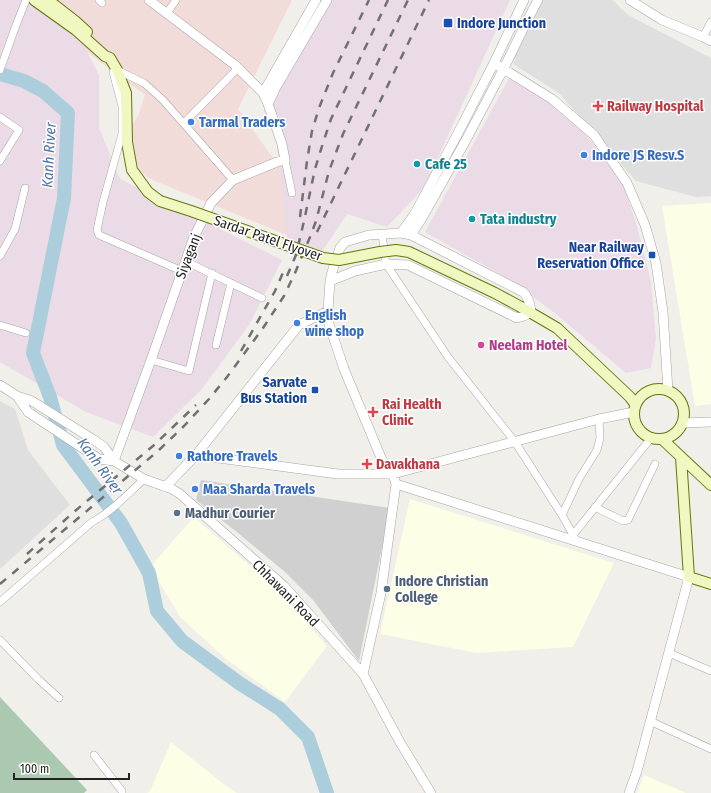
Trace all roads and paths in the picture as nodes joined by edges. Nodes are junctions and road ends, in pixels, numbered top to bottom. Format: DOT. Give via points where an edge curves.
graph roads {
  1 [pos="26,0"];
  2 [pos="34,0"];
  3 [pos="48,0"];
  4 [pos="149,0"];
  5 [pos="176,0"];
  6 [pos="316,0"];
  7 [pos="327,0"];
  8 [pos="524,0"];
  9 [pos="538,0"];
  10 [pos="630,0"];
  11 [pos="167,13"];
  12 [pos="711,22"];
  13 [pos="707,39"];
  14 [pos="107,57"];
  15 [pos="494,63"];
  16 [pos="238,68"];
  17 [pos="504,68"];
  18 [pos="0,70"];
  19 [pos="117,70"];
  20 [pos="263,93"];
  21 [pos="268,104"];
  22 [pos="0,117"];
  23 [pos="184,123"];
  24 [pos="0,160"];
  25 [pos="284,160"];
  26 [pos="233,180"];
  27 [pos="24,188"];
  28 [pos="292,193"];
  29 [pos="401,233"];
  30 [pos="382,234"];
  31 [pos="411,235"];
  32 [pos="0,256"];
  33 [pos="185,261"];
  34 [pos="386,264"];
  35 [pos="182,270"];
  36 [pos="212,274"];
  37 [pos="330,281"];
  38 [pos="231,283"];
  39 [pos="262,298"];
  40 [pos="328,311"];
  41 [pos="531,312"];
  42 [pos="0,325"];
  43 [pos="26,333"];
  44 [pos="216,346"];
  45 [pos="151,360"];
  46 [pos="0,385"];
  47 [pos="668,391"];
  48 [pos="16,396"];
  49 [pos="634,408"];
  50 [pos="599,419"];
  51 [pos="711,422"];
  52 [pos="682,423"];
  53 [pos="651,438"];
  54 [pos="662,439"];
  55 [pos="515,442"];
  56 [pos="196,456"];
  57 [pos="681,457"];
  58 [pos="114,461"];
  59 [pos="655,464"];
  60 [pos="393,474"];
  61 [pos="144,479"];
  62 [pos="396,484"];
  63 [pos="711,485"];
  64 [pos="164,487"];
  65 [pos="595,507"];
  66 [pos="562,515"];
  67 [pos="575,538"];
  68 [pos="689,577"];
  69 [pos="711,584"];
  70 [pos="0,602"];
  71 [pos="0,640"];
  72 [pos="669,653"];
  73 [pos="711,671"];
  74 [pos="364,674"];
  75 [pos="59,698"];
  76 [pos="650,721"];
  77 [pos="711,749"];
  78 [pos="94,755"];
  79 [pos="122,793"];
  80 [pos="431,793"];
  81 [pos="628,793"];
  1 -- 18 [label="street"];
  2 -- 14 [label="main road" via="76,30"];
  3 -- 14 [label="main road, Sardar Patel Flyover" via="102,44 110,52"];
  4 -- 11 [label="street"];
  5 -- 11 [label="street"];
  6 -- 20 [label="street"];
  7 -- 21 [label="street"];
  8 -- 15 [label="street"];
  9 -- 17 [label="street"];
  10 -- 13 [label="street" via="662,20"];
  11 -- 16 [label="street"];
  12 -- 13 [label="street"];
  14 -- 19 [label="main road, Sardar Patel Flyover"];
  14 -- 35 [label="street" via="122,106 122,134 103,202 98,233"];
  15 -- 17 [label="street"];
  15 -- 29 [label="street" via="414,215"];
  16 -- 20 [label="street"];
  16 -- 23 [label="street"];
  17 -- 31 [label="street"];
  17 -- 47 [label="street" via="552,99 594,135 627,183 645,225 656,263 663,312"];
  19 -- 23 [label="street" via="144,83"];
  19 -- 41 [label="main road, Sardar Patel Flyover, bridge" via="126,93 127,142 132,170 148,192 160,201 323,258 340,260 396,250 409,252"];
  20 -- 21 [label="street"];
  21 -- 25 [label="street" via="282,144"];
  22 -- 24 [label="street" via="19,130"];
  23 -- 26 [label="street"];
  25 -- 26 [label="street, Siyaganj"];
  25 -- 28 [label="street"];
  26 -- 33 [label="street, Siyaganj" via="212,203"];
  27 -- 32 [label="street" via="15,230"];
  29 -- 30 [label="street"];
  29 -- 31 [label="street"];
  30 -- 34 [label="street"];
  30 -- 37 [label="street" via="345,242 340,248"];
  31 -- 41 [label="street" via="523,292"];
  33 -- 35 [label="street, Siyaganj"];
  33 -- 36 [label="street"];
  34 -- 37 [label="street"];
  34 -- 41 [label="street" via="408,265 517,318"];
  34 -- 55 [label="street" via="448,357"];
  35 -- 45 [label="street, Siyaganj"];
  36 -- 38 [label="street"];
  36 -- 45 [label="street" via="189,371"];
  37 -- 40 [label="street"];
  38 -- 39 [label="street"];
  38 -- 44 [label="street"];
  40 -- 56 [label="street" via="299,325"];
  40 -- 60 [label="street" via="329,324 344,369 382,460"];
  41 -- 49 [label="main road, Sardar Patel Flyover" via="557,328 630,397"];
  42 -- 43 [label="street"];
  45 -- 58 [label="street, Siyaganj"];
  46 -- 48 [label="street"];
  47 -- 49 [label="main road" via="655,389 643,394"];
  47 -- 52 [label="main road" via="680,401 684,416"];
  48 -- 58 [label="street, Chhawani Road" via="32,400 94,440"];
  48 -- 58 [label="street" via="28,412 99,459"];
  49 -- 50 [label="street"];
  49 -- 53 [label="main road" via="634,420 638,428"];
  50 -- 55 [label="street"];
  50 -- 66 [label="street" via="600,438 597,450 579,479"];
  51 -- 52 [label="street"];
  52 -- 54 [label="main road" via="674,434"];
  53 -- 54 [label="main road"];
  53 -- 65 [label="street"];
  54 -- 57 [label="main road"];
  55 -- 60 [label="street"];
  55 -- 66 [label="street"];
  56 -- 60 [label="street" via="338,474"];
  56 -- 64 [label="street"];
  57 -- 63 [label="main road"];
  57 -- 68 [label="main road"];
  58 -- 61 [label="street, Chhawani Road"];
  59 -- 65 [label="street" via="628,520 623,521"];
  60 -- 62 [label="street"];
  61 -- 64 [label="street, Chhawani Road"];
  61 -- 70 [label="street"];
  62 -- 67 [label="street"];
  62 -- 74 [label="street" via="381,593"];
  64 -- 74 [label="street, Chhawani Road" via="180,494 284,586"];
  65 -- 67 [label="street"];
  66 -- 67 [label="street"];
  67 -- 68 [label="street"];
  68 -- 69 [label="main road"];
  68 -- 72 [label="street"];
  71 -- 75 [label="street"];
  72 -- 73 [label="street"];
  72 -- 76 [label="street"];
  74 -- 80 [label="street, Chhawani Road" via="401,744"];
  76 -- 77 [label="street"];
  76 -- 81 [label="street" via="637,771"];
  78 -- 79 [label="street"];
}
